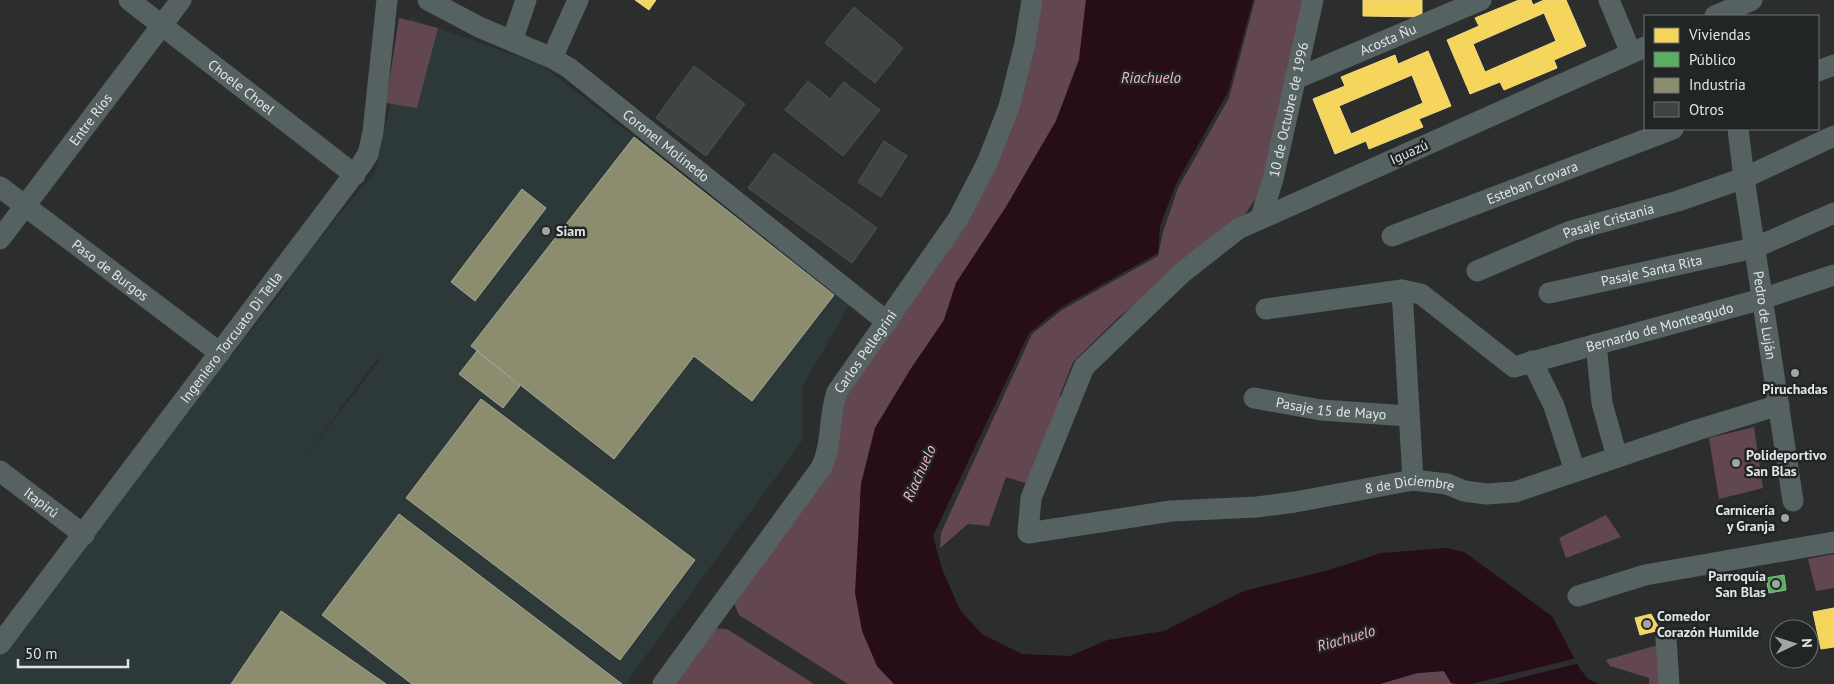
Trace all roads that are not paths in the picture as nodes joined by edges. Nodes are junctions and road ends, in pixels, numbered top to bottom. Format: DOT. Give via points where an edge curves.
graph roads {
  1 [pos="129,0"];
  2 [pos="181,0"];
  3 [pos="387,0"];
  4 [pos="428,0"];
  5 [pos="526,0"];
  6 [pos="578,0"];
  7 [pos="1032,0"];
  8 [pos="1313,0"];
  9 [pos="1480,0"];
  10 [pos="1609,0"];
  11 [pos="1752,0"];
  12 [pos="1445,8"];
  13 [pos="1722,15"];
  14 [pos="162,25"];
  15 [pos="512,41"];
  16 [pos="1638,50"];
  17 [pos="552,58"];
  18 [pos="1834,64"];
  19 [pos="1819,71"];
  20 [pos="1295,79"];
  21 [pos="1670,130"];
  22 [pos="1738,130"];
  23 [pos="1834,136"];
  24 [pos="355,175"];
  25 [pos="1744,178"];
  26 [pos="0,187"];
  27 [pos="25,206"];
  28 [pos="1834,212"];
  29 [pos="1261,217"];
  30 [pos="1392,236"];
  31 [pos="0,239"];
  32 [pos="1754,248"];
  33 [pos="1477,271"];
  34 [pos="1834,275"];
  35 [pos="1402,290"];
  36 [pos="1549,293"];
  37 [pos="1762,299"];
  38 [pos="1266,308"];
  39 [pos="887,322"];
  40 [pos="1596,344"];
  41 [pos="220,353"];
  42 [pos="1523,364"];
  43 [pos="1254,398"];
  44 [pos="1778,405"];
  45 [pos="1408,416"];
  46 [pos="1617,457"];
  47 [pos="0,471"];
  48 [pos="1575,471"];
  49 [pos="1413,480"];
  50 [pos="1793,501"];
  51 [pos="1028,533"];
  52 [pos="84,535"];
  53 [pos="1834,542"];
  54 [pos="1578,596"];
  55 [pos="1666,638"];
  56 [pos="0,644"];
  57 [pos="662,684"];
  58 [pos="1668,684"];
  1 -- 14 [label="street, Choele Choel"];
  2 -- 14 [label="street, Entre Ríos"];
  3 -- 24 [label="street, Ingeniero Torcuato Di Tella" via="371,145"];
  4 -- 15 [label="street, Coronel Molinedo"];
  5 -- 15 [label="street"];
  6 -- 17 [label="street"];
  7 -- 39 [label="street, Carlos Pellegrini" via="1009,107 987,163 958,220"];
  8 -- 20 [label="street, 10 de Octubre de 1996"];
  9 -- 12 [label="street, Acosta Ñu"];
  10 -- 16 [label="street"];
  11 -- 13 [label="street"];
  12 -- 20 [label="street, Acosta Ñu"];
  14 -- 24 [label="street, Choele Choel"];
  14 -- 27 [label="street, Entre Ríos"];
  15 -- 17 [label="street, Coronel Molinedo"];
  16 -- 29 [label="street, Iguazú"];
  17 -- 39 [label="street, Coronel Molinedo" via="611,100"];
  18 -- 19 [label="street"];
  20 -- 29 [label="street, 10 de Octubre de 1996" via="1273,179"];
  21 -- 30 [label="street, Esteban Crovara"];
  22 -- 25 [label="street, Pedro de Luján"];
  23 -- 25 [label="street, Pasaje Cristanía"];
  24 -- 41 [label="street, Ingeniero Torcuato Di Tella"];
  25 -- 32 [label="street, Pedro de Luján"];
  25 -- 33 [label="street, Pasaje Cristanía" via="1678,201 1571,231"];
  26 -- 27 [label="street, Paso de Burgos"];
  27 -- 31 [label="street, Entre Ríos"];
  27 -- 41 [label="street, Paso de Burgos"];
  28 -- 32 [label="street, Pasaje Santa Rita"];
  29 -- 51 [label="street, Iguazú" via="1238,228 1182,274 1084,367 1031,498"];
  32 -- 36 [label="street, Pasaje Santa Rita"];
  32 -- 37 [label="street, Pedro de Luján"];
  34 -- 37 [label="street, Bernardo de Monteagudo"];
  35 -- 38 [label="street"];
  35 -- 42 [label="street" via="1421,294"];
  35 -- 45 [label="street"];
  37 -- 40 [label="street, Bernardo de Monteagudo"];
  37 -- 44 [label="street, Pedro de Luján"];
  39 -- 57 [label="street, Carlos Pellegrini" via="837,392 828,455 821,468"];
  40 -- 42 [label="street, Bernardo de Monteagudo"];
  40 -- 46 [label="street" via="1602,403"];
  41 -- 52 [label="street, Ingeniero Torcuato Di Tella"];
  42 -- 48 [label="street" via="1554,406"];
  43 -- 45 [label="street, Pasaje 15 de Mayo" via="1321,410"];
  44 -- 46 [label="street, 8 de Diciembre"];
  44 -- 50 [label="street, Pedro de Luján"];
  45 -- 49 [label="street"];
  46 -- 48 [label="street, 8 de Diciembre"];
  47 -- 52 [label="street, Itapirú"];
  48 -- 49 [label="street, 8 de Diciembre" via="1506,493 1464,492 1447,484"];
  49 -- 51 [label="street, 8 de Diciembre" via="1295,502 1171,511"];
  52 -- 56 [label="street, Ingeniero Torcuato Di Tella"];
  53 -- 54 [label="street" via="1645,575"];
  55 -- 58 [label="street"];
}
